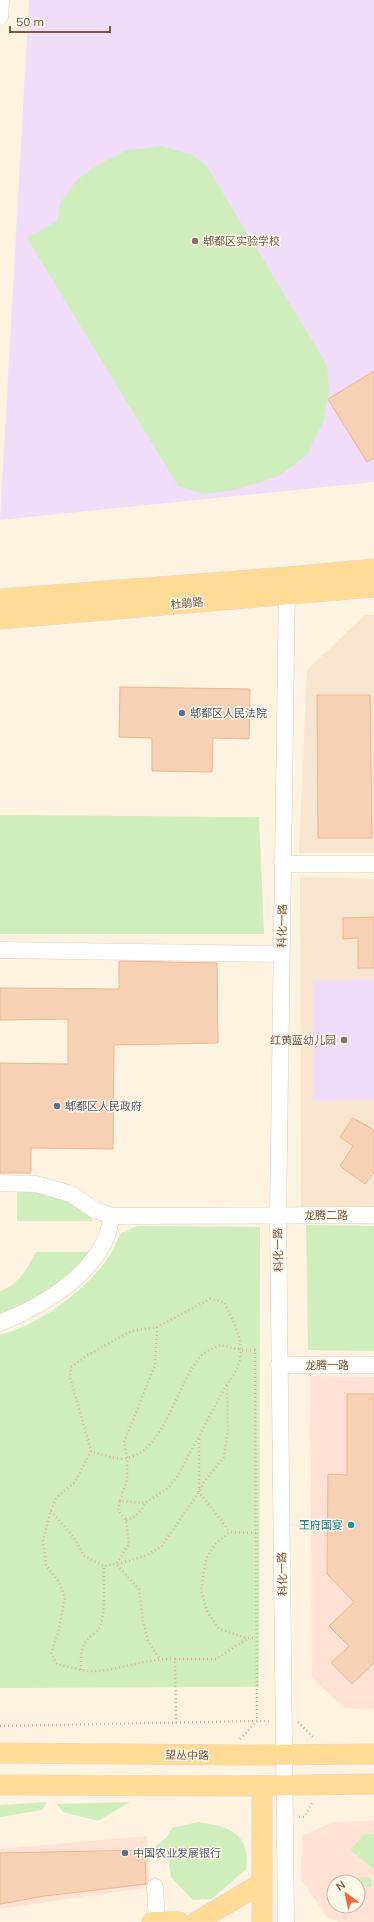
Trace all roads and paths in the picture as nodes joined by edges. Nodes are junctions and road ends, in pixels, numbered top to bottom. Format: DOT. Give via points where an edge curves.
graph roads {
  1 [pos="1,0"];
  2 [pos="0,17"];
  3 [pos="374,569"];
  4 [pos="287,586"];
  5 [pos="374,587"];
  6 [pos="0,599"];
  7 [pos="0,619"];
  8 [pos="282,864"];
  9 [pos="374,864"];
  10 [pos="0,950"];
  11 [pos="281,954"];
  12 [pos="0,1183"];
  13 [pos="374,1215"];
  14 [pos="112,1216"];
  15 [pos="278,1216"];
  16 [pos="0,1323"];
  17 [pos="157,1327"];
  18 [pos="242,1350"];
  19 [pos="279,1365"];
  20 [pos="374,1365"];
  21 [pos="227,1384"];
  22 [pos="199,1439"];
  23 [pos="90,1451"];
  24 [pos="127,1458"];
  25 [pos="199,1492"];
  26 [pos="120,1501"];
  27 [pos="145,1503"];
  28 [pos="51,1510"];
  29 [pos="126,1520"];
  30 [pos="230,1532"];
  31 [pos="256,1532"];
  32 [pos="116,1564"];
  33 [pos="104,1566"];
  34 [pos="247,1638"];
  35 [pos="256,1638"];
  36 [pos="159,1658"];
  37 [pos="175,1659"];
  38 [pos="80,1670"];
  39 [pos="257,1721"];
  40 [pos="284,1721"];
  41 [pos="176,1724"];
  42 [pos="0,1726"];
  43 [pos="321,1738"];
  44 [pos="240,1740"];
  45 [pos="0,1753"];
  46 [pos="374,1754"];
  47 [pos="285,1755"];
  48 [pos="374,1784"];
  49 [pos="0,1785"];
  50 [pos="262,1786"];
  51 [pos="285,1786"];
  52 [pos="262,1883"];
  53 [pos="155,1887"];
  54 [pos="155,1922"];
  55 [pos="179,1922"];
  56 [pos="196,1922"];
  57 [pos="262,1922"];
  58 [pos="286,1922"];
  1 -- 2 [label="street"];
  3 -- 4 [label="main road, 杜鹃路"];
  4 -- 5 [label="main road, 杜鹃路"];
  4 -- 6 [label="main road, 杜鹃路"];
  4 -- 7 [label="main road, 杜鹃路"];
  4 -- 8 [label="street, 科化一路"];
  8 -- 9 [label="street"];
  8 -- 11 [label="street, 科化一路"];
  10 -- 11 [label="street"];
  11 -- 15 [label="street, 科化一路"];
  12 -- 14 [label="street" via="36,1184 71,1194 95,1210"];
  13 -- 15 [label="street, 龙腾二路"];
  14 -- 15 [label="street, 龙腾二路"];
  14 -- 16 [label="street" via="107,1236 76,1278 51,1298 26,1313"];
  15 -- 19 [label="street, 科化一路"];
  17 -- 18 [label="path" via="210,1300 224,1302 235,1322"];
  17 -- 23 [label="path" via="131,1331 86,1356 71,1368 70,1377"];
  17 -- 24 [label="path" via="155,1365 124,1442"];
  18 -- 21 [label="path" via="235,1374"];
  18 -- 24 [label="path" via="220,1345 202,1355 185,1381 169,1416 147,1448"];
  18 -- 31 [label="path" via="255,1350"];
  19 -- 20 [label="street, 龙腾一路"];
  19 -- 40 [label="street, 科化一路"];
  21 -- 22 [label="path"];
  21 -- 25 [label="path" via="228,1430 224,1457"];
  22 -- 25 [label="path"];
  22 -- 27 [label="path" via="168,1488"];
  23 -- 24 [label="path"];
  23 -- 28 [label="path" via="75,1482 56,1498"];
  24 -- 26 [label="path" via="127,1480"];
  25 -- 30 [label="path"];
  25 -- 32 [label="path" via="161,1547 145,1556"];
  26 -- 27 [label="path"];
  26 -- 29 [label="path" via="118,1511"];
  27 -- 29 [label="path" via="142,1511"];
  28 -- 33 [label="path" via="75,1539 84,1556"];
  28 -- 38 [label="path" via="43,1540 46,1565 59,1582 65,1597 51,1654 57,1664"];
  29 -- 32 [label="path" via="130,1544"];
  30 -- 31 [label="path"];
  30 -- 34 [label="path" via="215,1544 206,1559 202,1590 207,1610 219,1630"];
  31 -- 35 [label="path"];
  32 -- 33 [label="path"];
  32 -- 36 [label="path" via="139,1589 148,1641"];
  33 -- 38 [label="path" via="104,1607 98,1630 87,1639 83,1647"];
  34 -- 35 [label="path"];
  34 -- 37 [label="path" via="216,1659"];
  35 -- 39 [label="path"];
  36 -- 37 [label="path"];
  36 -- 38 [label="path" via="99,1671"];
  37 -- 41 [label="path"];
  39 -- 40 [label="path"];
  39 -- 41 [label="path"];
  39 -- 44 [label="path"];
  40 -- 43 [label="path" via="296,1720 313,1738"];
  40 -- 47 [label="street, 科化一路"];
  41 -- 42 [label="path"];
  45 -- 47 [label="main road, 望丛中路"];
  46 -- 47 [label="main road, 望丛中路"];
  47 -- 51 [label="street, 科化一路"];
  48 -- 51 [label="main road"];
  49 -- 50 [label="main road"];
  50 -- 51 [label="main road"];
  50 -- 52 [label="main road"];
  51 -- 58 [label="street, 科化一路"];
  52 -- 56 [label="main road"];
  52 -- 57 [label="main road"];
  53 -- 54 [label="street"];
  54 -- 55 [label="main road"];
}
